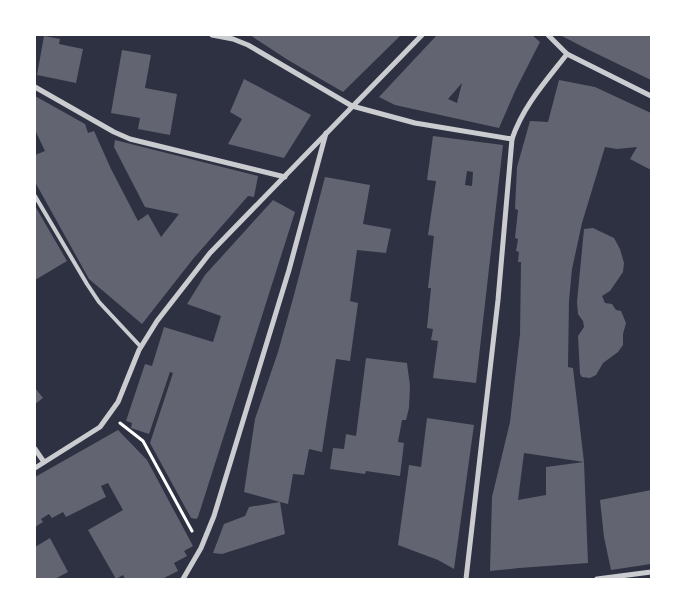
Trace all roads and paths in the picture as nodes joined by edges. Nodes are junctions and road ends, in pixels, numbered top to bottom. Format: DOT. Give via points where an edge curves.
graph roads {
  1 [pos="212,35"];
  2 [pos="422,35"];
  3 [pos="548,35"];
  4 [pos="567,54"];
  5 [pos="35,87"];
  6 [pos="651,96"];
  7 [pos="352,106"];
  8 [pos="326,133"];
  9 [pos="512,139"];
  10 [pos="285,176"];
  11 [pos="35,196"];
  12 [pos="142,348"];
  13 [pos="110,414"];
  14 [pos="35,450"];
  15 [pos="44,462"];
  16 [pos="35,468"];
  17 [pos="201,548"];
  18 [pos="648,575"];
  19 [pos="183,579"];
  20 [pos="466,579"];
  21 [pos="597,579"];
  1 -- 7 [label="street" via="248,45"];
  2 -- 7 [label="street"];
  3 -- 4 [label="street"];
  4 -- 6 [label="street"];
  4 -- 9 [label="street" via="528,104"];
  5 -- 10 [label="street" via="130,139"];
  7 -- 8 [label="street"];
  7 -- 9 [label="street" via="423,124"];
  8 -- 10 [label="street"];
  8 -- 17 [label="street" via="289,270 214,516"];
  9 -- 20 [label="street" via="498,300"];
  10 -- 12 [label="street" via="210,253 157,320"];
  11 -- 12 [label="lane" via="99,302"];
  12 -- 13 [label="street"];
  13 -- 15 [label="street" via="100,427"];
  13 -- 17 [label="path" via="143,441"];
  14 -- 15 [label="street"];
  15 -- 16 [label="street"];
  17 -- 19 [label="street"];
  18 -- 21 [label="street"];
}
